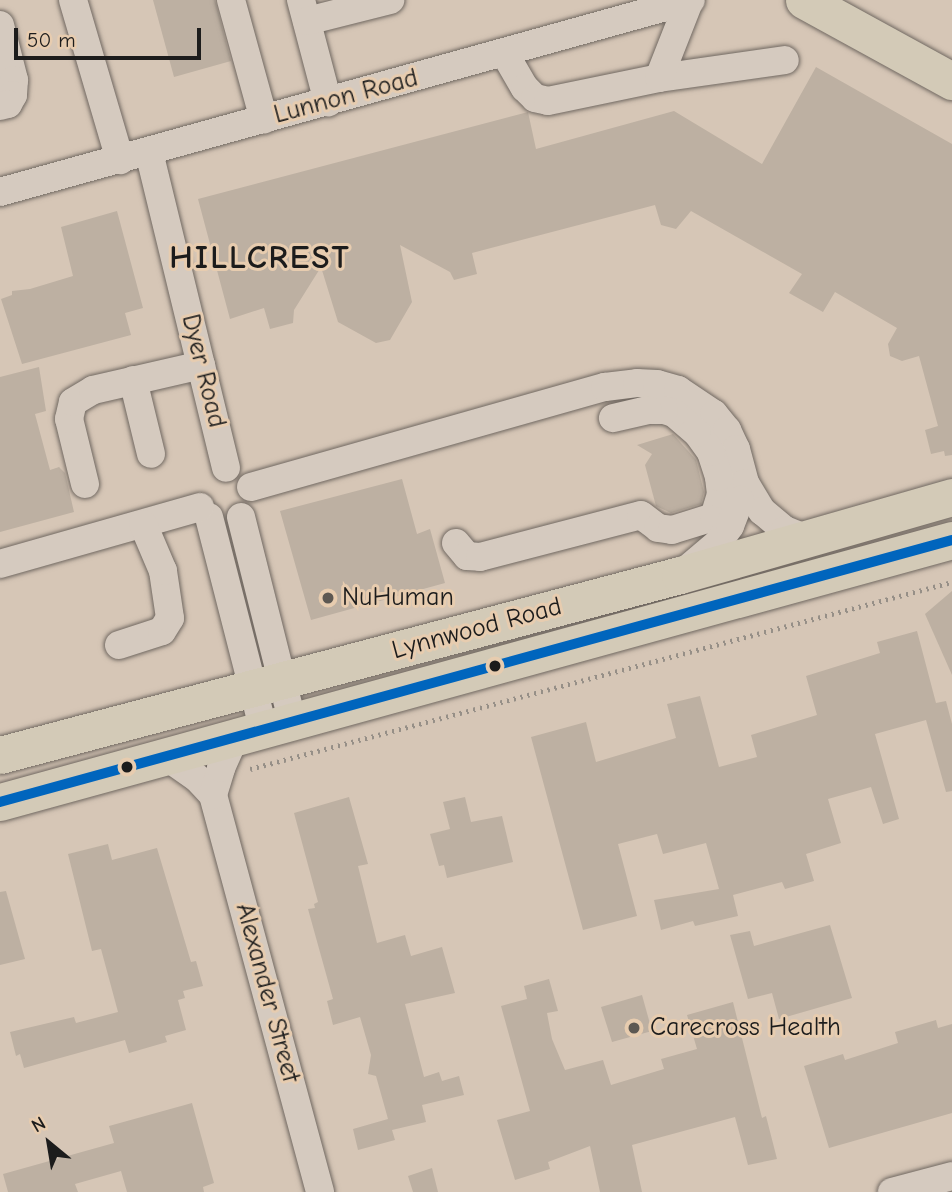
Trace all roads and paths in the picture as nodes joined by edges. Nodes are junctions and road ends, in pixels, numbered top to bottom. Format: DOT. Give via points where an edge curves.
graph roads {
  1 [pos="73,0"];
  2 [pos="231,0"];
  3 [pos="390,0"];
  4 [pos="804,0"];
  5 [pos="690,1"];
  6 [pos="304,10"];
  7 [pos="0,25"];
  8 [pos="505,54"];
  9 [pos="785,60"];
  10 [pos="659,78"];
  11 [pos="952,81"];
  12 [pos="328,103"];
  13 [pos="0,106"];
  14 [pos="264,120"];
  15 [pos="149,152"];
  16 [pos="120,160"];
  17 [pos="0,191"];
  18 [pos="201,365"];
  19 [pos="134,380"];
  20 [pos="613,418"];
  21 [pos="150,454"];
  22 [pos="226,468"];
  23 [pos="745,483"];
  24 [pos="85,484"];
  25 [pos="251,487"];
  26 [pos="952,496"];
  27 [pos="205,512"];
  28 [pos="242,517"];
  29 [pos="143,524"];
  30 [pos="805,538"];
  31 [pos="952,540"];
  32 [pos="456,543"];
  33 [pos="0,564"];
  34 [pos="680,575"];
  35 [pos="952,582"];
  36 [pos="119,645"];
  37 [pos="267,683"];
  38 [pos="263,729"];
  39 [pos="0,755"];
  40 [pos="167,757"];
  41 [pos="216,786"];
  42 [pos="0,802"];
  43 [pos="952,1176"];
  44 [pos="320,1192"];
  45 [pos="892,1192"];
  1 -- 16 [label="street"];
  2 -- 14 [label="street"];
  3 -- 6 [label="street"];
  4 -- 11 [label="main road"];
  5 -- 8 [label="street, Lunnon Road"];
  5 -- 10 [label="street"];
  6 -- 12 [label="street"];
  7 -- 13 [label="street" via="14,80 13,95 8,104"];
  8 -- 10 [label="street" via="524,88 535,98 548,101"];
  8 -- 12 [label="street, Lunnon Road"];
  9 -- 10 [label="street"];
  12 -- 14 [label="street, Lunnon Road"];
  14 -- 15 [label="street, Lunnon Road"];
  15 -- 16 [label="street, Lunnon Road"];
  15 -- 18 [label="street, Dyer Road"];
  16 -- 17 [label="street, Lunnon Road"];
  18 -- 19 [label="street"];
  18 -- 22 [label="street, Dyer Road"];
  19 -- 21 [label="street"];
  19 -- 24 [label="street" via="93,390 73,402 69,419"];
  20 -- 32 [label="street" via="648,410 674,413 697,433 715,460 722,491 714,517 672,530 658,528 640,515 480,557 467,555"];
  22 -- 25 [label="street" via="239,471"];
  22 -- 27 [label="street" via="212,471 202,481 198,494"];
  23 -- 25 [label="street" via="736,449 714,414 678,390 637,383 605,387"];
  23 -- 30 [label="street" via="771,521"];
  23 -- 34 [label="street" via="730,526 718,543"];
  25 -- 28 [label="street" via="251,504"];
  26 -- 30 [label="main road, Lynnwood Road"];
  27 -- 28 [label="street" via="229,523"];
  27 -- 29 [label="street"];
  27 -- 37 [label="street"];
  28 -- 37 [label="street"];
  29 -- 33 [label="street"];
  29 -- 36 [label="street" via="163,571 170,618 162,631"];
  30 -- 34 [label="main road, Lynnwood Road"];
  31 -- 38 [label="main road, Lynnwood Road"];
  34 -- 37 [label="main road, Lynnwood Road"];
  35 -- 41 [label="path"];
  37 -- 38 [label="street"];
  37 -- 39 [label="main road, Lynnwood Road"];
  38 -- 40 [label="main road, Lynnwood Road"];
  38 -- 41 [label="street"];
  40 -- 41 [label="street"];
  40 -- 42 [label="main road, Lynnwood Road"];
  41 -- 44 [label="street, Alexander Street"];
  43 -- 45 [label="street"];
}
